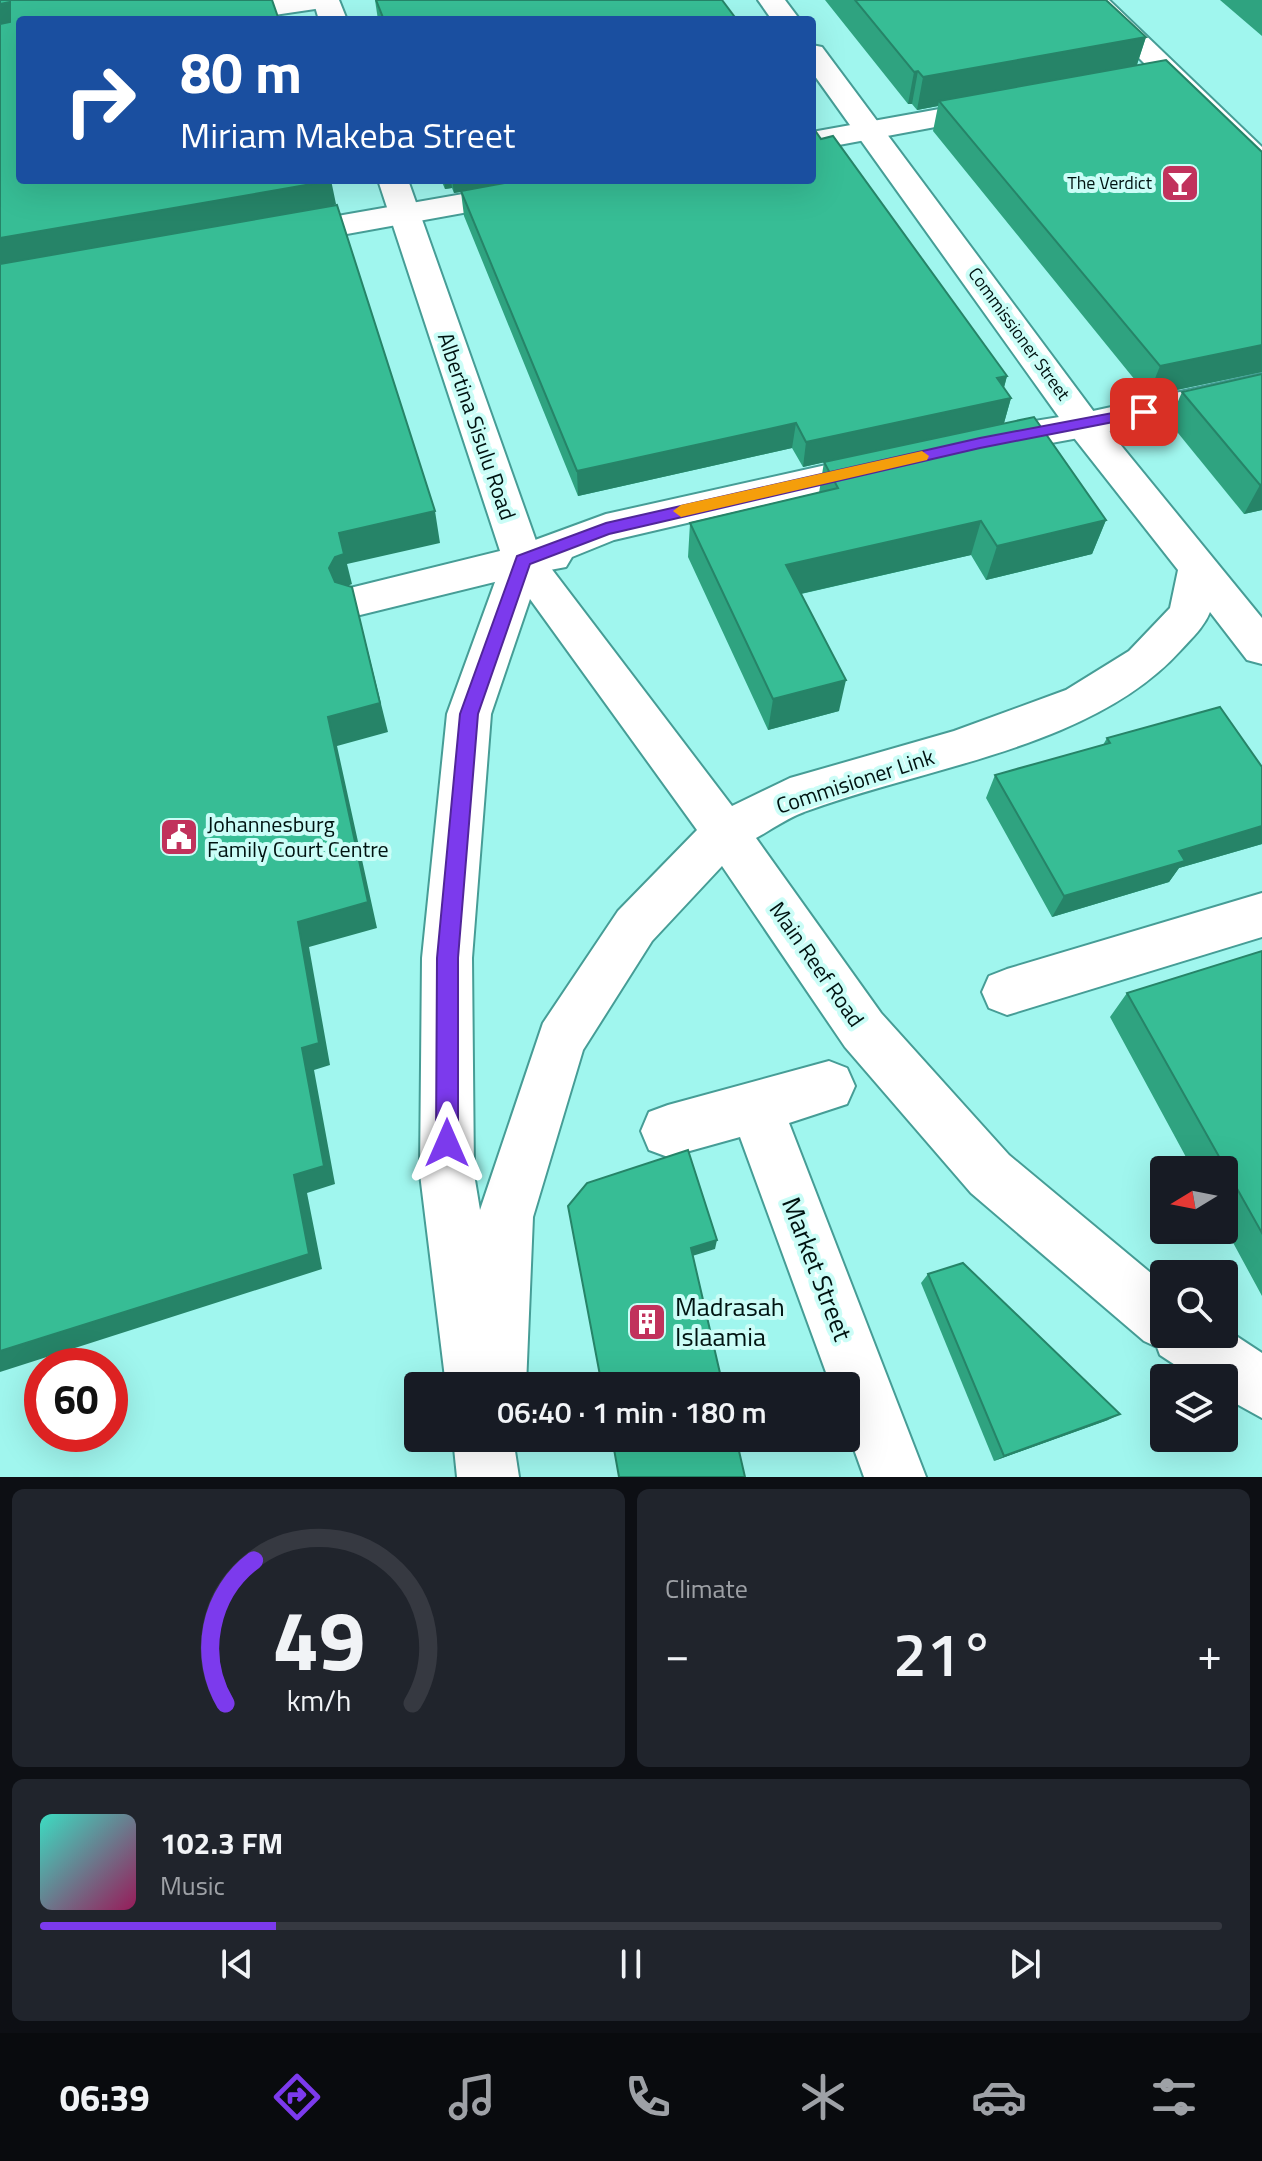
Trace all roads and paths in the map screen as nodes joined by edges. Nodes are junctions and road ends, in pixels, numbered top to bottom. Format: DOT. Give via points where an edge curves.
graph roads {
  1 [pos="210,0"];
  2 [pos="324,0"];
  3 [pos="1094,0"];
  4 [pos="175,13"];
  5 [pos="816,58"];
  6 [pos="1170,75"];
  7 [pos="1139,81"];
  8 [pos="1029,101"];
  9 [pos="872,131"];
  10 [pos="816,140"];
  11 [pos="1262,164"];
  12 [pos="394,184"];
  13 [pos="574,184"];
  14 [pos="405,214"];
  15 [pos="249,242"];
  16 [pos="1262,386"];
  17 [pos="1084,425"];
  18 [pos="523,560"];
  19 [pos="1198,569"];
  20 [pos="360,600"];
  21 [pos="1262,648"];
  22 [pos="725,832"];
  23 [pos="1262,915"];
  24 [pos="1007,992"];
  25 [pos="829,1086"];
  26 [pos="756,1107"];
  27 [pos="668,1131"];
  28 [pos="1150,1309"];
  29 [pos="1202,1348"];
  30 [pos="474,1372"];
  31 [pos="497,1372"];
  32 [pos="1262,1388"];
  33 [pos="486,1452"];
  34 [pos="492,1452"];
  35 [pos="490,1477"];
  36 [pos="895,1477"];
  1 -- 4 [label="main road"];
  2 -- 4 [label="main road"];
  3 -- 6 [label="main road"];
  5 -- 9 [label="main road, Commissioner Street"];
  6 -- 7 [label="main road"];
  6 -- 11 [label="main road"];
  8 -- 9 [label="main road"];
  9 -- 10 [label="main road"];
  9 -- 17 [label="main road, Commissioner Street"];
  12 -- 14 [label="main road, Albertina Sisulu Road"];
  13 -- 14 [label="main road"];
  14 -- 15 [label="main road"];
  14 -- 18 [label="main road, Albertina Sisulu Road"];
  16 -- 17 [label="main road"];
  17 -- 18 [label="main road" via="1027,453 935,464 620,549"];
  17 -- 19 [label="main road, Commissioner Street"];
  18 -- 20 [label="main road"];
  18 -- 22 [label="main road, Main Reef Road"];
  18 -- 30 [label="main road" via="469,714 447,958 447,1174"];
  19 -- 21 [label="main road, Commissioner Street"];
  19 -- 22 [label="main road, Commisioner Link" via="1189,614 1144,663 1081,702 960,748 790,797"];
  22 -- 28 [label="main road, Main Reef Road" via="863,1030 990,1174"];
  22 -- 31 [label="main road, Commisioner Link" via="635,926 561,1040 505,1217"];
  23 -- 24 [label="main road"];
  25 -- 26 [label="main road"];
  26 -- 27 [label="main road"];
  26 -- 36 [label="main road, Market Street"];
  29 -- 32 [label="main road"];
  33 -- 35 [label="main road"];
  34 -- 35 [label="main road"];
}
